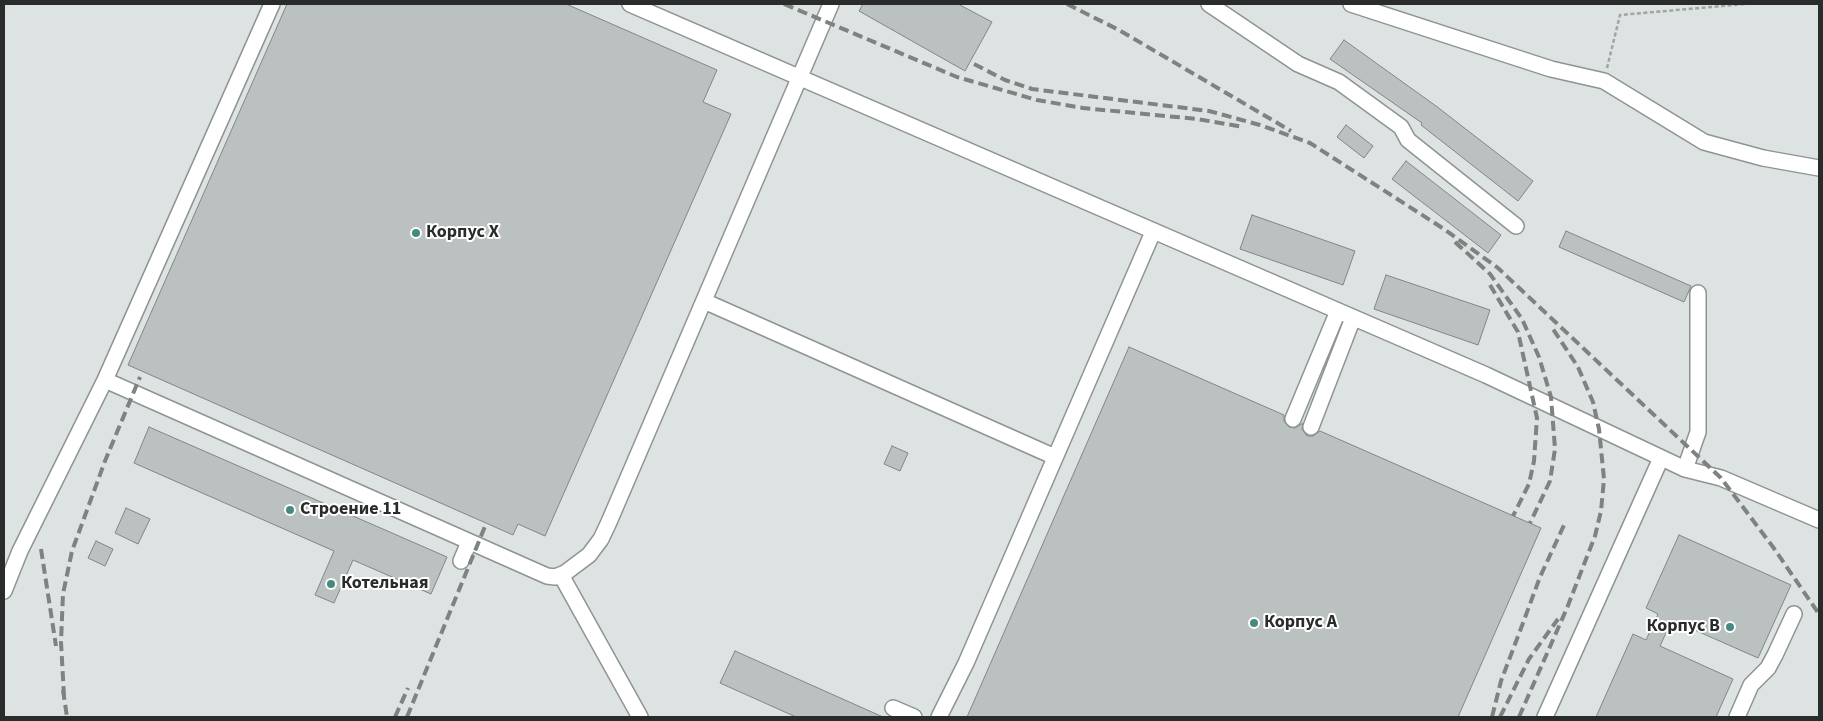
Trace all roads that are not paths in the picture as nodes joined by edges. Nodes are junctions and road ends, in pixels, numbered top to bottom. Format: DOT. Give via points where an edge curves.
graph roads {
  1 [pos="272,4"];
  2 [pos="630,4"];
  3 [pos="830,4"];
  4 [pos="1209,4"];
  5 [pos="1351,4"];
  6 [pos="800,79"];
  7 [pos="1819,168"];
  8 [pos="1516,226"];
  9 [pos="1153,232"];
  10 [pos="1698,292"];
  11 [pos="704,302"];
  12 [pos="1338,311"];
  13 [pos="1353,318"];
  14 [pos="105,380"];
  15 [pos="1292,419"];
  16 [pos="1311,427"];
  17 [pos="1056,457"];
  18 [pos="1661,458"];
  19 [pos="1685,469"];
  20 [pos="1819,520"];
  21 [pos="469,542"];
  22 [pos="461,561"];
  23 [pos="561,575"];
  24 [pos="4,591"];
  25 [pos="1794,614"];
  26 [pos="893,708"];
  27 [pos="640,717"];
  28 [pos="914,717"];
  29 [pos="939,717"];
  30 [pos="1545,717"];
  31 [pos="1737,717"];
  1 -- 14 [label="lane"];
  2 -- 6 [label="lane"];
  3 -- 6 [label="lane"];
  4 -- 8 [label="lane" via="1298,64 1339,82 1401,127 1408,140"];
  5 -- 7 [label="lane" via="1551,69 1604,81 1704,142 1763,158"];
  6 -- 9 [label="lane"];
  6 -- 11 [label="lane"];
  9 -- 12 [label="lane"];
  9 -- 17 [label="lane"];
  10 -- 19 [label="lane" via="1698,432"];
  11 -- 17 [label="lane"];
  11 -- 23 [label="lane" via="601,539 589,555"];
  12 -- 13 [label="lane"];
  12 -- 15 [label="lane"];
  13 -- 16 [label="lane"];
  13 -- 18 [label="lane" via="1486,374"];
  14 -- 21 [label="lane"];
  14 -- 24 [label="lane" via="20,551"];
  17 -- 29 [label="lane"];
  18 -- 19 [label="lane"];
  18 -- 30 [label="lane"];
  19 -- 20 [label="lane" via="1721,478"];
  21 -- 22 [label="lane"];
  21 -- 23 [label="lane" via="546,576"];
  23 -- 27 [label="lane"];
  25 -- 31 [label="lane" via="1768,668 1751,685"];
  26 -- 28 [label="lane"];
}
